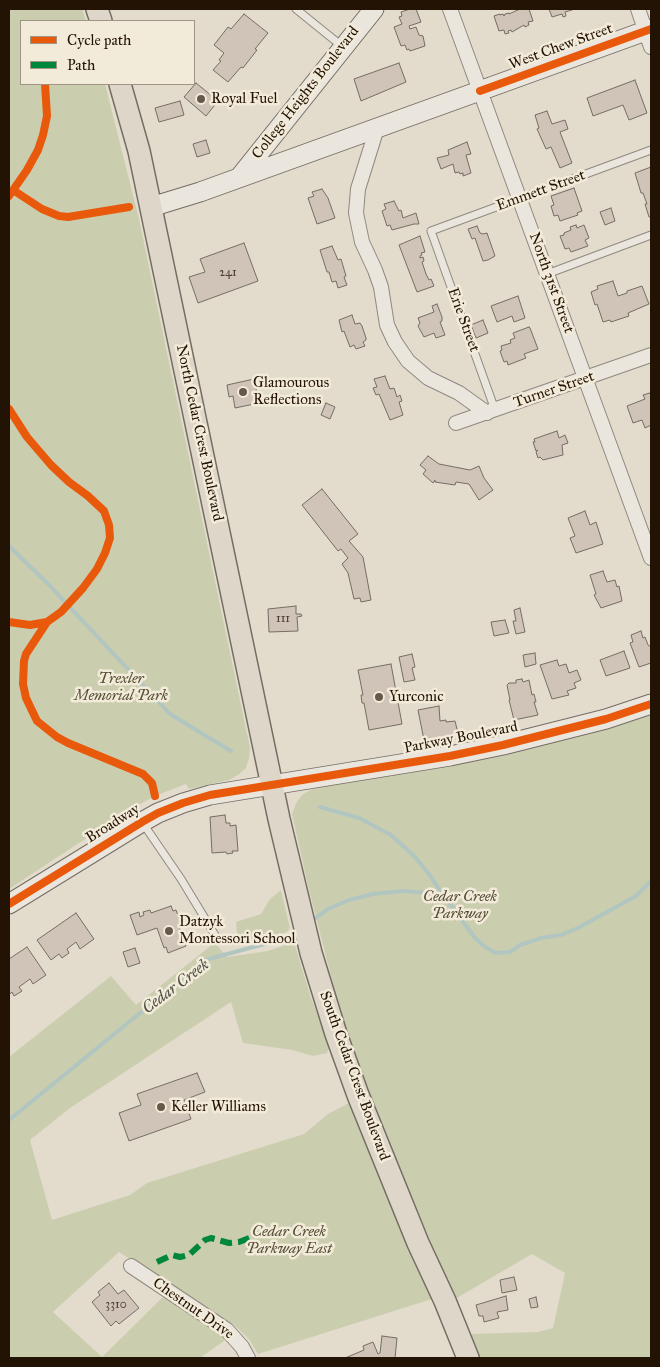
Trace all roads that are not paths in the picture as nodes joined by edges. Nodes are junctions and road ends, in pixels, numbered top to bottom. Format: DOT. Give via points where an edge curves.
graph roads {
  1 [pos="296,9"];
  2 [pos="374,9"];
  3 [pos="450,9"];
  4 [pos="638,9"];
  5 [pos="649,35"];
  6 [pos="343,47"];
  7 [pos="120,85"];
  8 [pos="480,91"];
  9 [pos="377,128"];
  10 [pos="270,139"];
  11 [pos="651,150"];
  12 [pos="312,152"];
  13 [pos="239,178"];
  14 [pos="520,198"];
  15 [pos="151,208"];
  16 [pos="431,230"];
  17 [pos="651,235"];
  18 [pos="547,274"];
  19 [pos="651,355"];
  20 [pos="585,379"];
  21 [pos="491,412"];
  22 [pos="456,423"];
  23 [pos="651,558"];
  24 [pos="651,704"];
  25 [pos="272,784"];
  26 [pos="142,822"];
  27 [pos="9,904"];
  28 [pos="215,935"];
  29 [pos="131,1266"];
  30 [pos="248,1358"];
  31 [pos="468,1358"];
  1 -- 6 [label="lane"];
  2 -- 6 [label="street, College Heights Boulevard"];
  3 -- 8 [label="street, North 31st Street"];
  4 -- 5 [label="street"];
  5 -- 8 [label="street, West Chew Street"];
  6 -- 10 [label="street, College Heights Boulevard"];
  7 -- 15 [label="main road, North Cedar Crest Boulevard"];
  8 -- 9 [label="street, West Chew Street"];
  8 -- 14 [label="street, North 31st Street"];
  9 -- 12 [label="street, West Chew Street"];
  9 -- 21 [label="street" via="358,189 356,213 362,242 381,287 387,325 408,361 428,378"];
  10 -- 12 [label="street, West Chew Street" via="286,150"];
  10 -- 13 [label="street, College Heights Boulevard"];
  11 -- 14 [label="lane, Emmett Street"];
  12 -- 13 [label="street, West Chew Street"];
  13 -- 15 [label="street, West Chew Street"];
  14 -- 16 [label="lane, Emmett Street"];
  14 -- 18 [label="street, North 31st Street"];
  15 -- 25 [label="main road, North Cedar Crest Boulevard"];
  16 -- 21 [label="lane, Erie Street"];
  17 -- 18 [label="lane"];
  18 -- 20 [label="street, North 31st Street"];
  19 -- 20 [label="street, Turner Street"];
  20 -- 21 [label="street, Turner Street"];
  20 -- 23 [label="street, North 31st Street"];
  21 -- 22 [label="street, Turner Street"];
  24 -- 25 [label="street, Parkway Boulevard" via="589,724 503,745"];
  25 -- 26 [label="street, Broadway" via="210,795 158,812"];
  25 -- 31 [label="main road, South Cedar Crest Boulevard" via="310,953 336,1034 418,1243"];
  26 -- 27 [label="street, Broadway"];
  26 -- 28 [label="lane"];
  29 -- 30 [label="street, Chestnut Drive" via="227,1330"];
}
